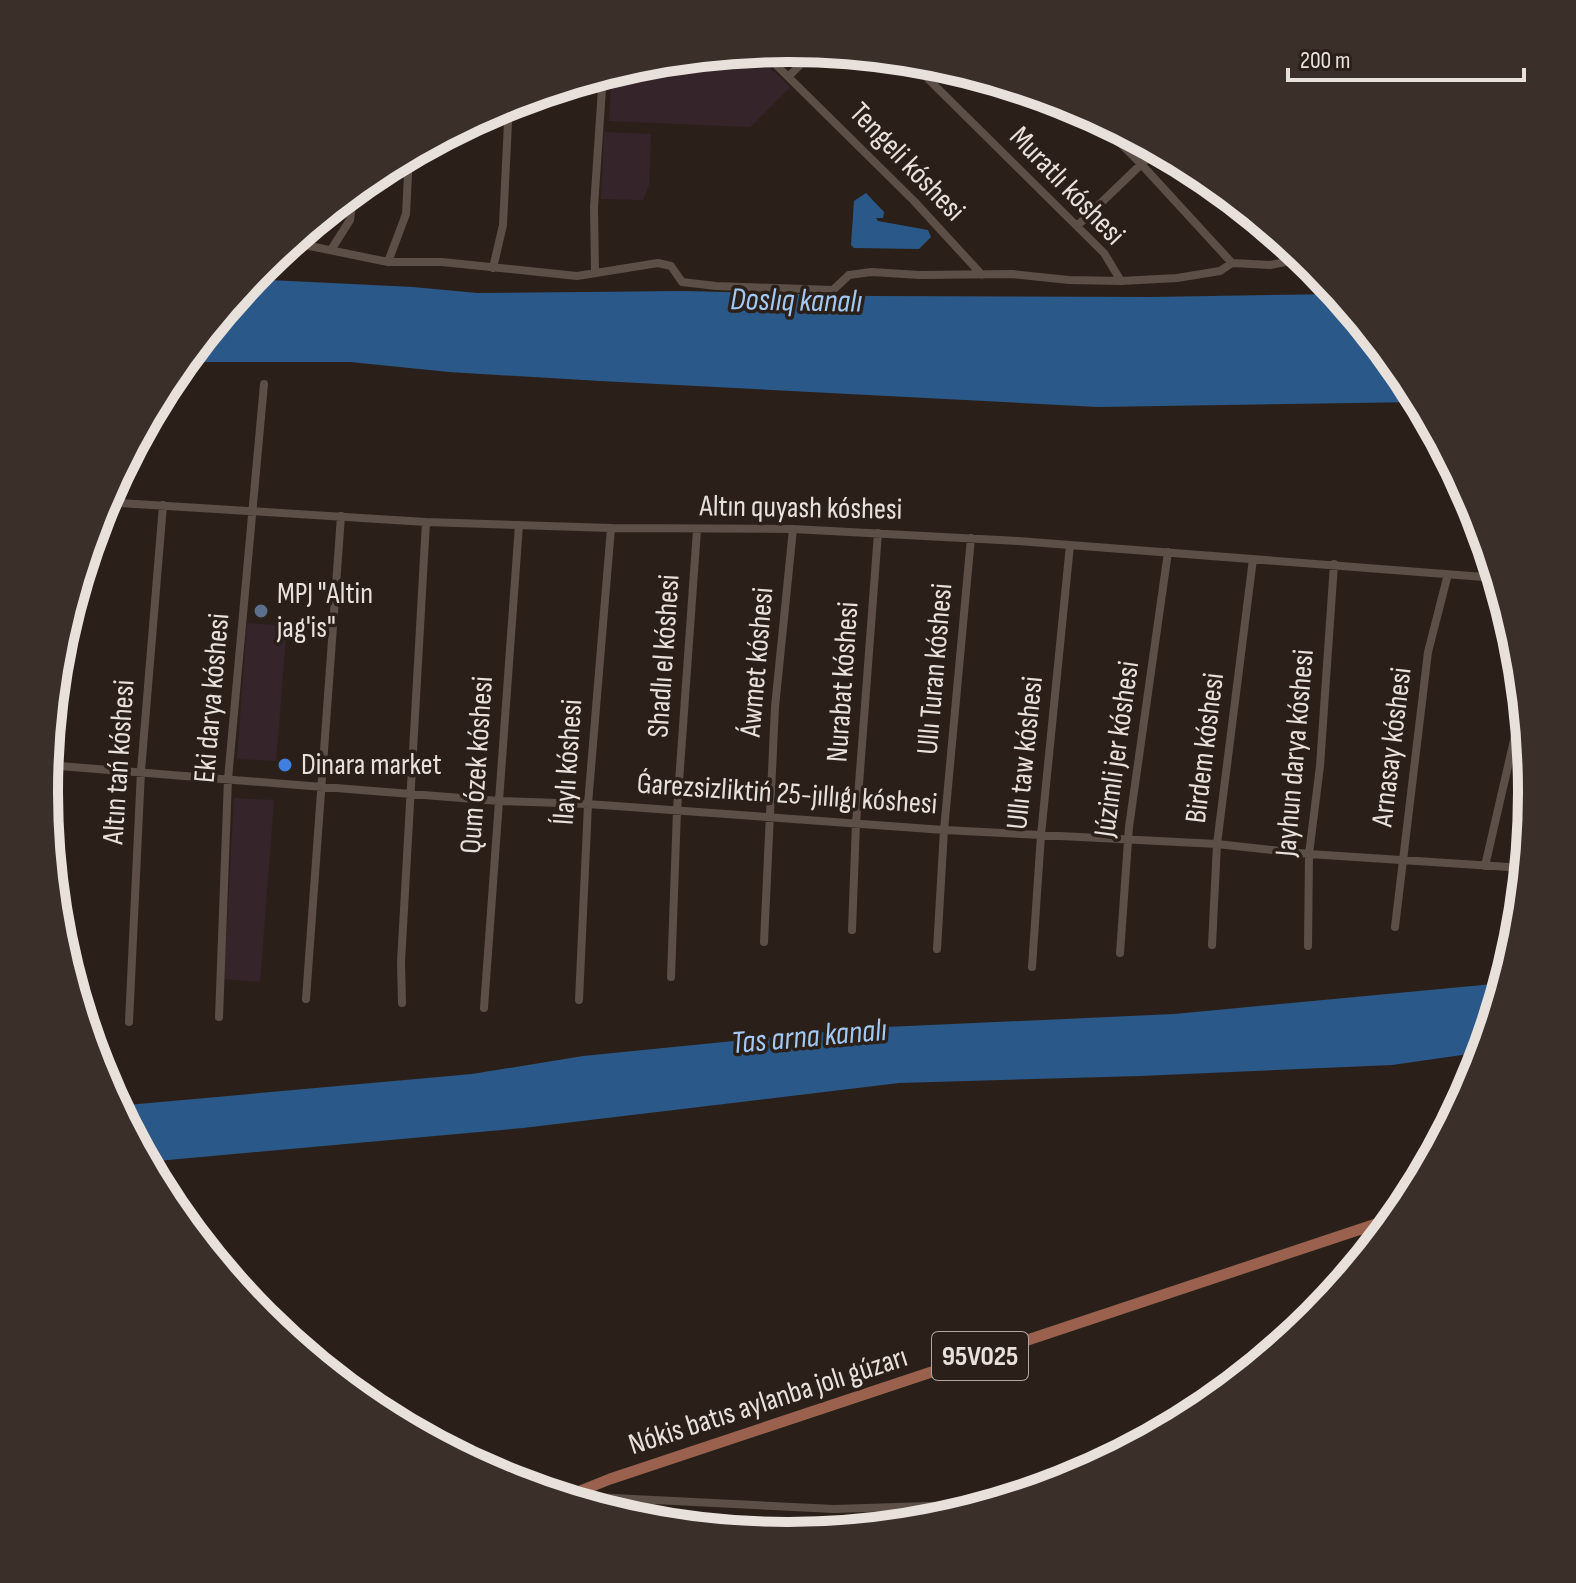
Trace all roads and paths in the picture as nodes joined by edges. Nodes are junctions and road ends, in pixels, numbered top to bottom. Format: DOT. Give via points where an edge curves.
graph roads {
  1 [pos="774,62"];
  2 [pos="803,62"];
  3 [pos="924,75"];
  4 [pos="789,76"];
  5 [pos="602,85"];
  6 [pos="508,117"];
  7 [pos="1117,140"];
  8 [pos="1149,157"];
  9 [pos="1142,165"];
  10 [pos="408,168"];
  11 [pos="352,206"];
  12 [pos="1077,226"];
  13 [pos="305,245"];
  14 [pos="331,250"];
  15 [pos="1289,261"];
  16 [pos="388,262"];
  17 [pos="1232,263"];
  18 [pos="493,268"];
  19 [pos="595,273"];
  20 [pos="982,275"];
  21 [pos="1121,281"];
  22 [pos="264,384"];
  23 [pos="118,503"];
  24 [pos="163,505"];
  25 [pos="254,510"];
  26 [pos="341,516"];
  27 [pos="426,522"];
  28 [pos="519,525"];
  29 [pos="611,528"];
  30 [pos="793,529"];
  31 [pos="697,530"];
  32 [pos="878,533"];
  33 [pos="971,538"];
  34 [pos="1070,545"];
  35 [pos="1168,552"];
  36 [pos="1253,559"];
  37 [pos="1334,564"];
  38 [pos="1448,574"];
  39 [pos="1485,577"];
  40 [pos="1515,735"];
  41 [pos="59,766"];
  42 [pos="141,771"];
  43 [pos="228,779"];
  44 [pos="321,788"];
  45 [pos="411,794"];
  46 [pos="499,801"];
  47 [pos="588,804"];
  48 [pos="677,810"];
  49 [pos="772,817"];
  50 [pos="856,824"];
  51 [pos="944,830"];
  52 [pos="1041,835"];
  53 [pos="1128,838"];
  54 [pos="1217,844"];
  55 [pos="1309,854"];
  56 [pos="1402,860"];
  57 [pos="1485,866"];
  58 [pos="1514,867"];
  59 [pos="1395,927"];
  60 [pos="852,930"];
  61 [pos="764,942"];
  62 [pos="1212,945"];
  63 [pos="1308,946"];
  64 [pos="937,949"];
  65 [pos="1120,953"];
  66 [pos="1032,967"];
  67 [pos="671,977"];
  68 [pos="306,999"];
  69 [pos="579,1000"];
  70 [pos="402,1003"];
  71 [pos="484,1008"];
  72 [pos="219,1017"];
  73 [pos="129,1022"];
  74 [pos="1376,1224"];
  75 [pos="580,1491"];
  76 [pos="608,1499"];
  77 [pos="936,1506"];
  1 -- 4 [label="street, Tengeli kóshesi"];
  2 -- 4 [label="street"];
  3 -- 12 [label="street, Muratlı kóshesi"];
  4 -- 20 [label="street, Tengeli kóshesi"];
  5 -- 19 [label="street"];
  6 -- 18 [label="street" via="503,225"];
  7 -- 9 [label="street"];
  8 -- 9 [label="street"];
  9 -- 12 [label="street"];
  9 -- 17 [label="street"];
  10 -- 16 [label="street" via="406,214"];
  11 -- 14 [label="street" via="350,220"];
  12 -- 21 [label="street, Muratlı kóshesi" via="1104,253"];
  13 -- 14 [label="street"];
  14 -- 16 [label="street"];
  15 -- 17 [label="street"];
  16 -- 18 [label="street"];
  17 -- 21 [label="street" via="1220,271 1177,278"];
  18 -- 19 [label="street"];
  19 -- 20 [label="street" via="658,263 671,266 682,282 833,290 849,275 871,272"];
  20 -- 21 [label="street"];
  22 -- 25 [label="street, Eki darya kóshesi"];
  23 -- 24 [label="street, Altın quyash kóshesi"];
  24 -- 25 [label="street, Altın quyash kóshesi"];
  24 -- 42 [label="street, Altın tań kóshesi"];
  25 -- 26 [label="street, Altın quyash kóshesi"];
  25 -- 43 [label="street, Eki darya kóshesi"];
  26 -- 27 [label="street, Altın quyash kóshesi"];
  26 -- 44 [label="street"];
  27 -- 28 [label="street, Altın quyash kóshesi"];
  27 -- 45 [label="street"];
  28 -- 29 [label="street, Altın quyash kóshesi"];
  28 -- 46 [label="street, Qum ózek kóshesi"];
  29 -- 31 [label="street, Altın quyash kóshesi"];
  29 -- 47 [label="street, Ílaylı kóshesi"];
  30 -- 31 [label="street, Altın quyash kóshesi"];
  30 -- 32 [label="street, Altın quyash kóshesi"];
  30 -- 49 [label="street, Áwmet kóshesi" via="775,707"];
  31 -- 48 [label="street, Shadlı el kóshesi"];
  32 -- 33 [label="street, Altın quyash kóshesi"];
  32 -- 50 [label="street, Nurabat kóshesi"];
  33 -- 34 [label="street, Altın quyash kóshesi"];
  33 -- 51 [label="street, Ullı Turan kóshesi"];
  34 -- 35 [label="street, Altın quyash kóshesi"];
  34 -- 52 [label="street, Ullı taw kóshesi"];
  35 -- 36 [label="street, Altın quyash kóshesi"];
  35 -- 53 [label="street, Júzimli jer kóshesi"];
  36 -- 37 [label="street, Altın quyash kóshesi"];
  36 -- 54 [label="street, Birdem kóshesi"];
  37 -- 38 [label="street, Altın quyash kóshesi"];
  37 -- 55 [label="street, Jayhun darya kóshesi"];
  38 -- 39 [label="street, Altın quyash kóshesi"];
  38 -- 56 [label="street, Arnasay kóshesi" via="1428,652"];
  40 -- 57 [label="street"];
  41 -- 42 [label="street, Ǵarezsizliktiń 25-jıllıǵı kóshesi"];
  42 -- 43 [label="street, Ǵarezsizliktiń 25-jıllıǵı kóshesi"];
  42 -- 73 [label="street, Altın tań kóshesi"];
  43 -- 44 [label="street, Ǵarezsizliktiń 25-jıllıǵı kóshesi"];
  43 -- 72 [label="street, Eki darya kóshesi"];
  44 -- 45 [label="street, Ǵarezsizliktiń 25-jıllıǵı kóshesi"];
  44 -- 68 [label="street"];
  45 -- 46 [label="street, Ǵarezsizliktiń 25-jıllıǵı kóshesi"];
  45 -- 70 [label="street"];
  46 -- 47 [label="street, Ǵarezsizliktiń 25-jıllıǵı kóshesi"];
  46 -- 71 [label="street, Qum ózek kóshesi"];
  47 -- 48 [label="street, Ǵarezsizliktiń 25-jıllıǵı kóshesi"];
  47 -- 69 [label="street, Ílaylı kóshesi"];
  48 -- 49 [label="street, Ǵarezsizliktiń 25-jıllıǵı kóshesi"];
  48 -- 67 [label="street, Shadlı el kóshesi"];
  49 -- 50 [label="street, Ǵarezsizliktiń 25-jıllıǵı kóshesi"];
  49 -- 61 [label="street, Áwmet kóshesi"];
  50 -- 51 [label="street, Ǵarezsizliktiń 25-jıllıǵı kóshesi"];
  50 -- 60 [label="street, Nurabat kóshesi"];
  51 -- 52 [label="street, Ǵarezsizliktiń 25-jıllıǵı kóshesi"];
  51 -- 64 [label="street, Ullı Turan kóshesi"];
  52 -- 53 [label="street, Ǵarezsizliktiń 25-jıllıǵı kóshesi"];
  52 -- 66 [label="street, Ullı taw kóshesi"];
  53 -- 54 [label="street, Ǵarezsizliktiń 25-jıllıǵı kóshesi"];
  53 -- 65 [label="street, Júzimli jer kóshesi"];
  54 -- 55 [label="street, Ǵarezsizliktiń 25-jıllıǵı kóshesi"];
  54 -- 62 [label="street, Birdem kóshesi"];
  55 -- 56 [label="street, Ǵarezsizliktiń 25-jıllıǵı kóshesi"];
  55 -- 63 [label="street, Jayhun darya kóshesi"];
  56 -- 57 [label="street, Ǵarezsizliktiń 25-jıllıǵı kóshesi"];
  56 -- 59 [label="street, Arnasay kóshesi"];
  57 -- 58 [label="street, Ǵarezsizliktiń 25-jıllıǵı kóshesi"];
  74 -- 75 [label="main road, Nókis batıs aylanba jolı gúzarı / 95V025"];
  76 -- 77 [label="street" via="834,1509"];
}
